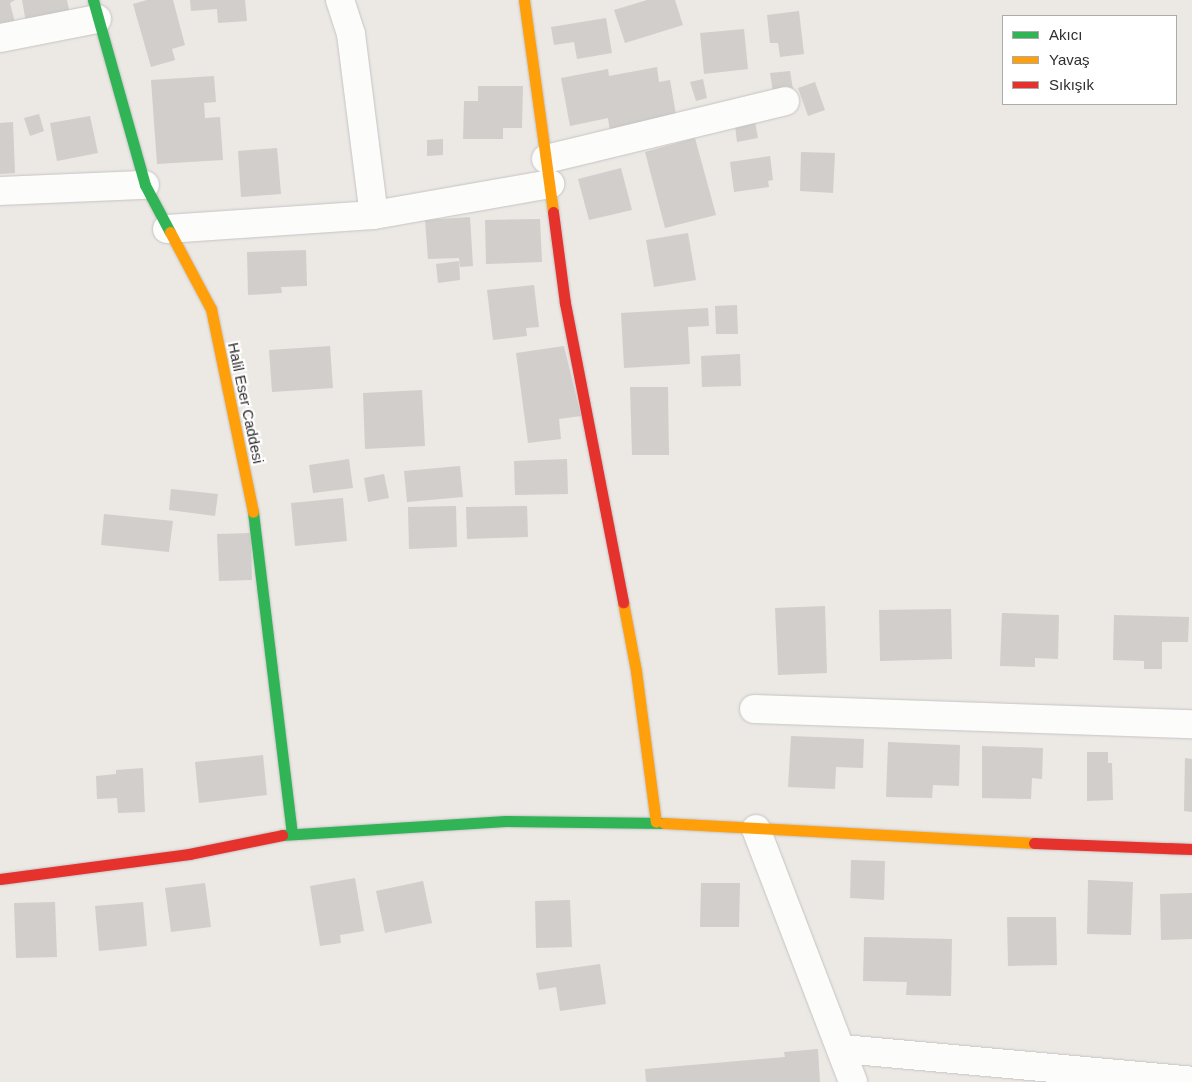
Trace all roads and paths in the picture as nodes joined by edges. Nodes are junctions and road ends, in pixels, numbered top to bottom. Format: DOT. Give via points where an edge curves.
graph roads {
  1 [pos="340,0"];
  2 [pos="524,0"];
  3 [pos="95,9"];
  4 [pos="0,38"];
  5 [pos="785,101"];
  6 [pos="548,171"];
  7 [pos="145,185"];
  8 [pos="0,191"];
  9 [pos="374,215"];
  10 [pos="167,229"];
  11 [pos="754,709"];
  12 [pos="1192,724"];
  13 [pos="656,822"];
  14 [pos="756,829"];
  15 [pos="292,834"];
  16 [pos="1192,849"];
  17 [pos="0,879"];
  18 [pos="843,1049"];
  19 [pos="1192,1080"];
  20 [pos="854,1082"];
  1 -- 9 [label="street" via="351,34"];
  2 -- 6 [label="street"];
  3 -- 4 [label="street"];
  3 -- 7 [label="street, Halil Eser Caddesi"];
  5 -- 6 [label="street"];
  6 -- 9 [label="street"];
  6 -- 13 [label="street" via="565,303 636,670"];
  7 -- 8 [label="street"];
  7 -- 10 [label="street, Halil Eser Caddesi"];
  9 -- 10 [label="street"];
  10 -- 15 [label="street, Halil Eser Caddesi" via="210,309 255,522"];
  11 -- 12 [label="street"];
  13 -- 14 [label="street"];
  13 -- 15 [label="street" via="506,821"];
  14 -- 16 [label="street"];
  14 -- 18 [label="street"];
  15 -- 17 [label="street" via="189,854"];
  18 -- 19 [label="street"];
  18 -- 20 [label="street"];
}
